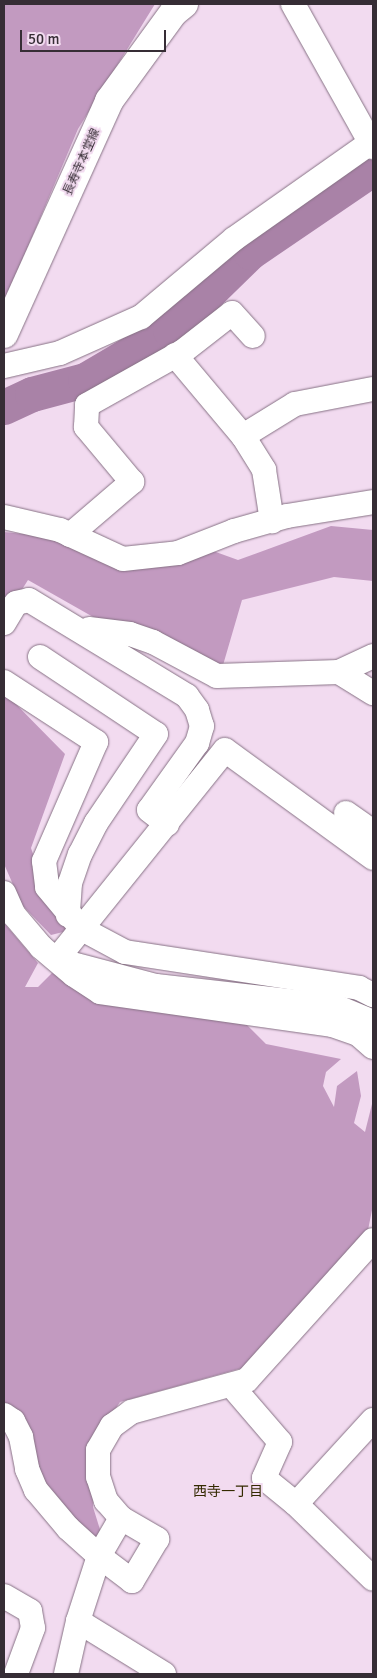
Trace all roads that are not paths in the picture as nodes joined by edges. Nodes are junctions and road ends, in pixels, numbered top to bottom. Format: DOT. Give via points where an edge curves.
graph roads {
  1 [pos="184,4"];
  2 [pos="293,4"];
  3 [pos="372,143"];
  4 [pos="4,334"];
  5 [pos="253,336"];
  6 [pos="175,356"];
  7 [pos="4,366"];
  8 [pos="373,389"];
  9 [pos="243,436"];
  10 [pos="373,502"];
  11 [pos="4,517"];
  12 [pos="272,521"];
  13 [pos="70,535"];
  14 [pos="4,623"];
  15 [pos="80,628"];
  16 [pos="373,656"];
  17 [pos="40,657"];
  18 [pos="339,672"];
  19 [pos="4,682"];
  20 [pos="373,693"];
  21 [pos="346,813"];
  22 [pos="167,824"];
  23 [pos="373,832"];
  24 [pos="373,858"];
  25 [pos="4,893"];
  26 [pos="75,922"];
  27 [pos="57,960"];
  28 [pos="373,995"];
  29 [pos="373,1022"];
  30 [pos="373,1047"];
  31 [pos="373,1240"];
  32 [pos="231,1385"];
  33 [pos="4,1416"];
  34 [pos="373,1420"];
  35 [pos="296,1504"];
  36 [pos="121,1518"];
  37 [pos="99,1556"];
  38 [pos="373,1579"];
  39 [pos="4,1596"];
  40 [pos="78,1621"];
  41 [pos="16,1674"];
  42 [pos="66,1674"];
  43 [pos="164,1674"];
  1 -- 4 [label="main road, 長寿寺本堂線" via="174,12 108,101"];
  2 -- 3 [label="street"];
  3 -- 7 [label="street" via="234,239 141,317 60,353"];
  5 -- 6 [label="street" via="232,313"];
  6 -- 9 [label="street"];
  6 -- 13 [label="street" via="87,405 86,427 132,482"];
  8 -- 9 [label="street" via="295,404"];
  9 -- 12 [label="street" via="264,470"];
  10 -- 12 [label="street"];
  11 -- 13 [label="street"];
  12 -- 13 [label="street" via="178,553 123,559"];
  14 -- 15 [label="street" via="16,603 30,600"];
  15 -- 18 [label="street" via="130,634 153,642 217,676"];
  15 -- 22 [label="street" via="187,696 197,710 202,726 197,743 149,810"];
  16 -- 18 [label="street"];
  17 -- 26 [label="street" via="156,734 96,823 80,854 70,883"];
  18 -- 20 [label="street"];
  19 -- 26 [label="street" via="96,742 44,861 48,887"];
  21 -- 23 [label="street"];
  22 -- 24 [label="street" via="225,750"];
  22 -- 26 [label="street"];
  25 -- 27 [label="street" via="14,915 41,947"];
  26 -- 27 [label="street"];
  26 -- 28 [label="street" via="125,952 359,988"];
  27 -- 29 [label="street" via="156,986 335,1006 366,1016"];
  27 -- 30 [label="street" via="100,992 332,1025 358,1034"];
  31 -- 32 [label="street" via="247,1380"];
  32 -- 35 [label="street" via="280,1442 264,1478"];
  32 -- 36 [label="street" via="131,1412 112,1426 98,1450 98,1478 106,1501"];
  33 -- 37 [label="street" via="13,1421 21,1437 27,1469 36,1490 68,1528"];
  34 -- 35 [label="street"];
  35 -- 38 [label="street"];
  36 -- 37 [label="street"];
  36 -- 37 [label="street" via="157,1539 132,1581"];
  37 -- 40 [label="street"];
  39 -- 41 [label="street" via="30,1612 33,1628"];
  40 -- 42 [label="street"];
  40 -- 43 [label="street"];
}
